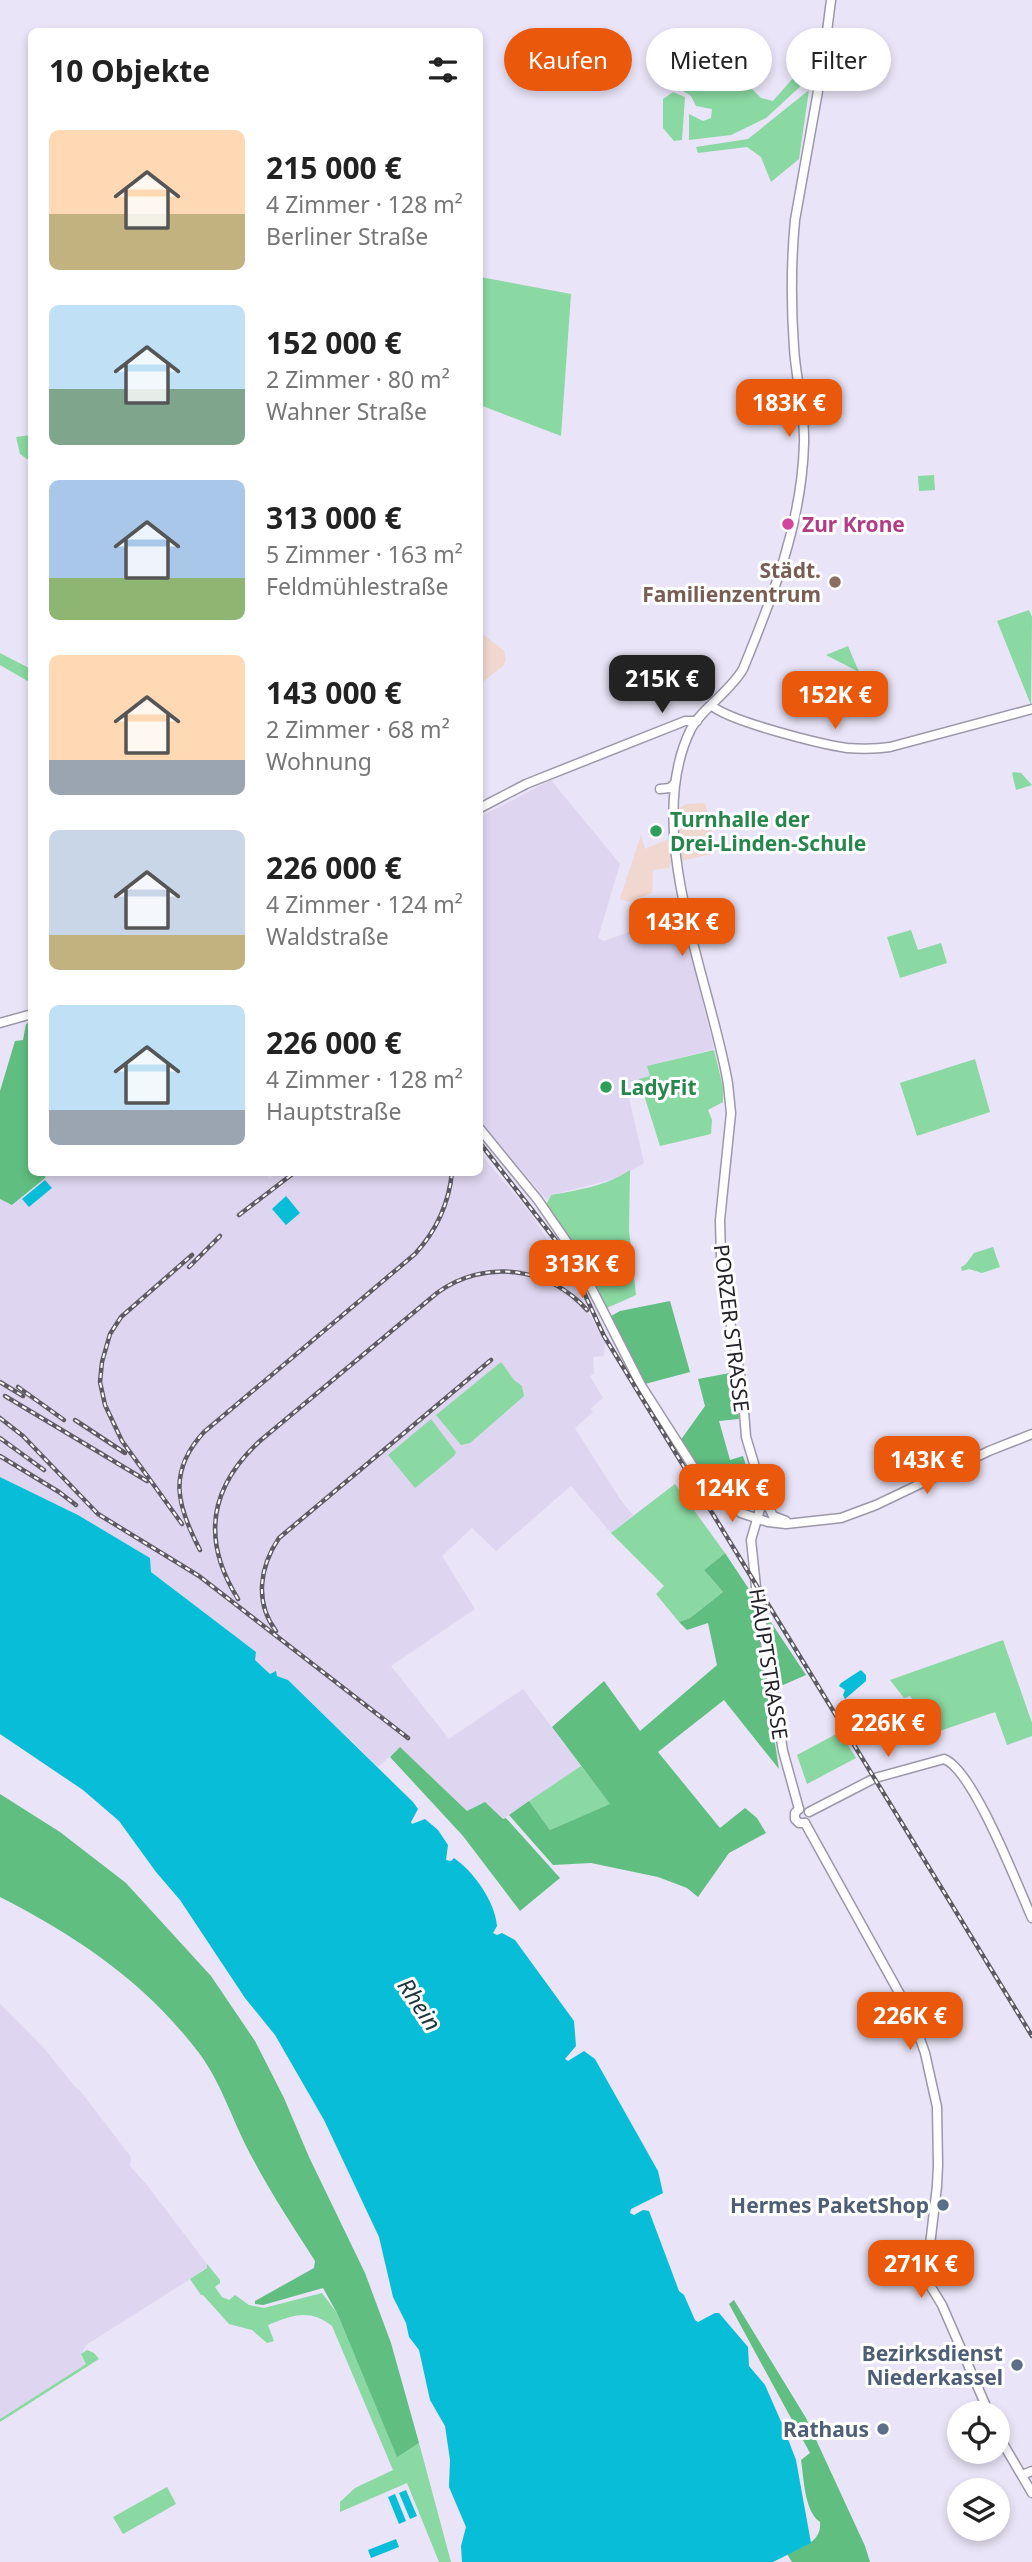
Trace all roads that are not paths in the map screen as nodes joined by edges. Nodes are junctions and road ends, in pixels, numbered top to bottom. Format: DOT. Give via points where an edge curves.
graph roads {
  1 [pos="831,0"];
  2 [pos="712,706"];
  3 [pos="1032,709"];
  4 [pos="697,721"];
  5 [pos="675,783"];
  6 [pos="660,789"];
  7 [pos="483,806"];
  8 [pos="28,1015"];
  9 [pos="0,1023"];
  10 [pos="483,1133"];
  11 [pos="1032,1434"];
  12 [pos="763,1494"];
  13 [pos="757,1519"];
  14 [pos="796,1524"];
  15 [pos="799,1809"];
  16 [pos="809,1812"];
  17 [pos="805,1823"];
  18 [pos="1032,1918"];
  19 [pos="984,2401"];
  20 [pos="1010,2455"];
  21 [pos="1032,2471"];
  22 [pos="1022,2475"];
  23 [pos="1032,2493"];
  1 -- 2 [label="street, PORZER STRASSE" via="793,243 794,349 804,422 796,515 789,549 743,669"];
  2 -- 3 [label="street" via="794,735 870,749"];
  2 -- 4 [label="street, PORZER STRASSE"];
  4 -- 5 [label="street, PORZER STRASSE"];
  4 -- 7 [label="street" via="526,784"];
  5 -- 6 [label="street"];
  5 -- 12 [label="street, PORZER STRASSE" via="676,863 730,1096 720,1241 746,1437"];
  8 -- 9 [label="street"];
  10 -- 13 [label="street" via="564,1237 642,1387 709,1489 732,1508"];
  11 -- 14 [label="street" via="876,1505 829,1521"];
  12 -- 13 [label="street, PORZER STRASSE"];
  12 -- 14 [label="street" via="773,1516"];
  13 -- 14 [label="street"];
  13 -- 15 [label="street, HAUPTSTRASSE" via="751,1540 756,1587 783,1751"];
  15 -- 16 [label="street"];
  15 -- 17 [label="street" via="795,1819"];
  16 -- 17 [label="street"];
  16 -- 18 [label="street" via="875,1778 944,1759 956,1766 995,1834"];
  17 -- 19 [label="street" via="912,2016 925,2053 937,2106 938,2165 927,2270"];
  20 -- 22 [label="street"];
  21 -- 22 [label="street"];
  22 -- 23 [label="street"];
}
